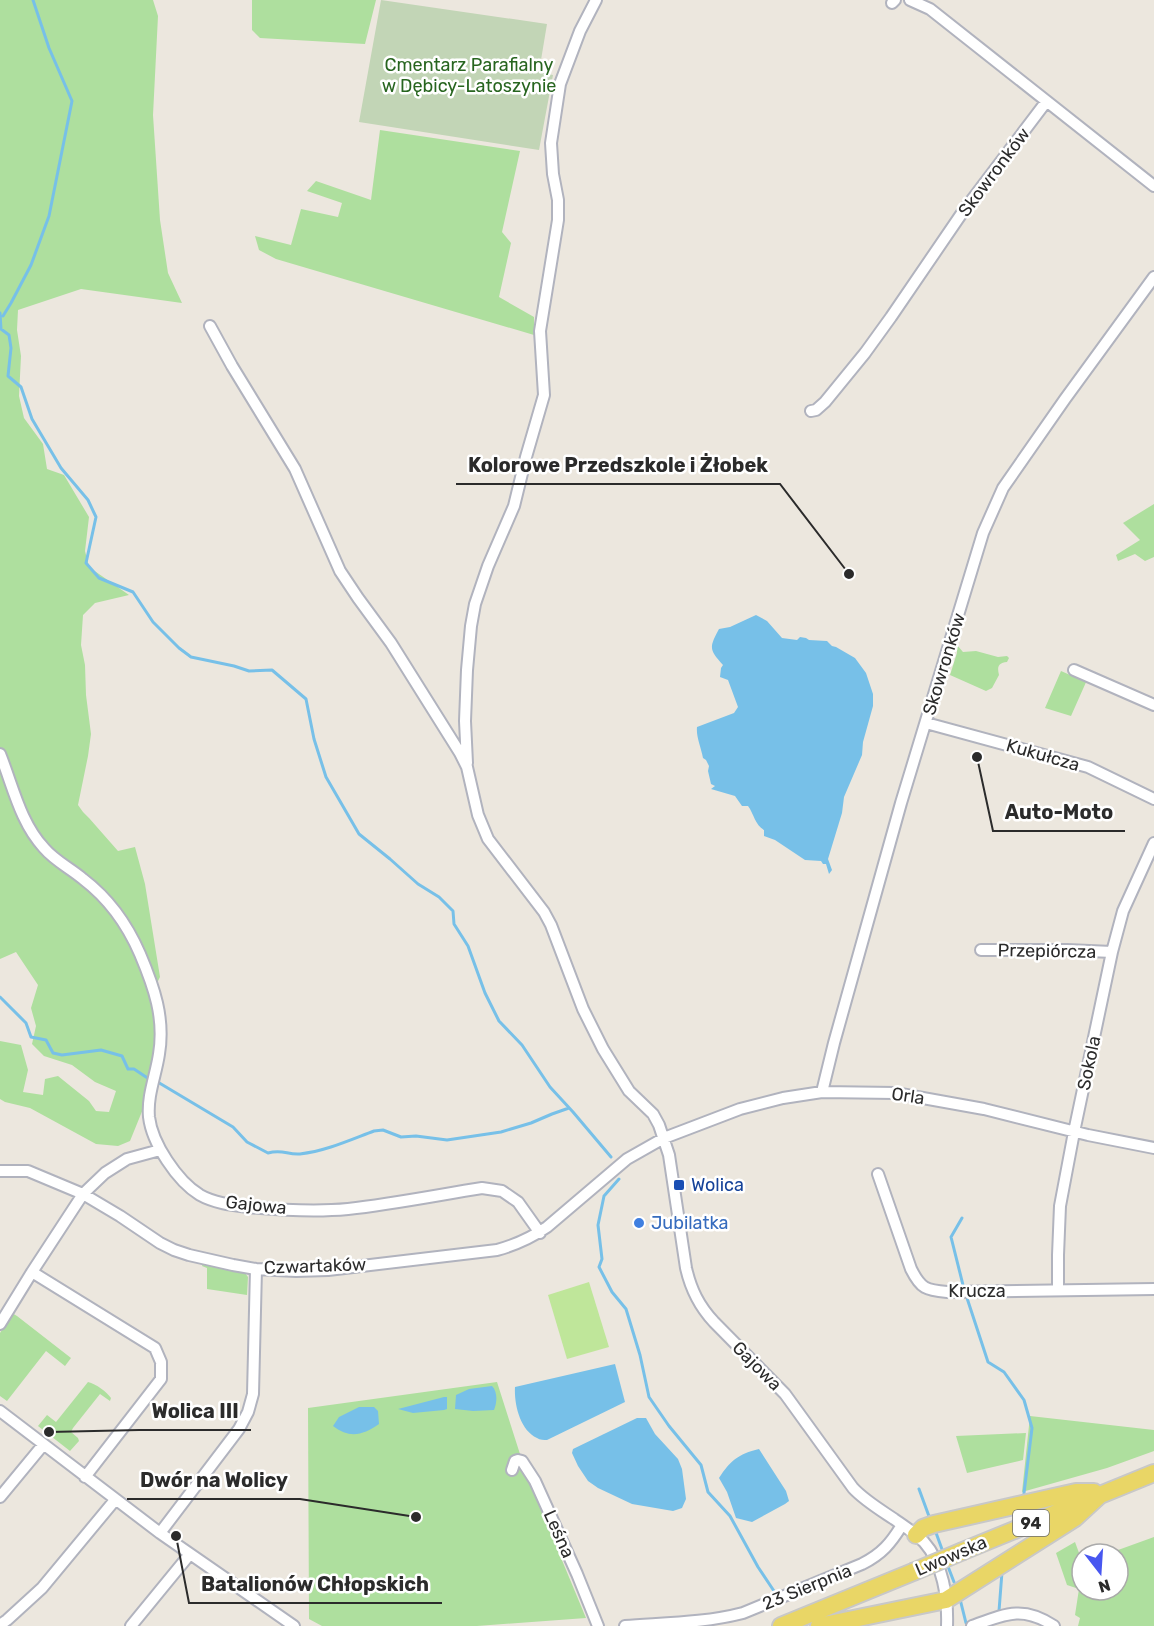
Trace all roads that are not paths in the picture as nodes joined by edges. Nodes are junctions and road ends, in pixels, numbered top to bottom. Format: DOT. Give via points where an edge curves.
graph roads {
  1 [pos="596,0"];
  2 [pos="910,0"];
  3 [pos="1046,102"];
  4 [pos="1154,186"];
  5 [pos="1154,277"];
  6 [pos="210,326"];
  7 [pos="811,411"];
  8 [pos="1074,670"];
  9 [pos="1154,705"];
  10 [pos="926,723"];
  11 [pos="0,754"];
  12 [pos="467,767"];
  13 [pos="1154,800"];
  14 [pos="1154,843"];
  15 [pos="981,950"];
  16 [pos="1112,952"];
  17 [pos="822,1092"];
  18 [pos="1074,1132"];
  19 [pos="664,1138"];
  20 [pos="1154,1148"];
  21 [pos="160,1150"];
  22 [pos="0,1171"];
  23 [pos="878,1174"];
  24 [pos="83,1194"];
  25 [pos="540,1233"];
  26 [pos="256,1269"];
  27 [pos="32,1272"];
  28 [pos="1154,1289"];
  29 [pos="1058,1290"];
  30 [pos="0,1324"];
  31 [pos="0,1412"];
  32 [pos="43,1445"];
  33 [pos="512,1470"];
  34 [pos="1154,1473"];
  35 [pos="85,1477"];
  36 [pos="1103,1493"];
  37 [pos="0,1497"];
  38 [pos="115,1500"];
  39 [pos="909,1530"];
  40 [pos="160,1533"];
  41 [pos="190,1554"];
  42 [pos="946,1600"];
  43 [pos="0,1624"];
  44 [pos="131,1626"];
  45 [pos="294,1626"];
  46 [pos="598,1626"];
  47 [pos="625,1626"];
  48 [pos="781,1626"];
  49 [pos="819,1626"];
  50 [pos="946,1626"];
  51 [pos="972,1626"];
  52 [pos="1054,1626"];
  1 -- 12 [label="street" via="560,84 551,143 558,220 540,331 544,395 514,506 475,604 467,670"];
  2 -- 3 [label="street" via="930,9"];
  3 -- 4 [label="street"];
  3 -- 7 [label="street, Skowronków" via="962,213 865,353 825,402"];
  5 -- 10 [label="street, Skowronków" via="1003,488 983,533"];
  6 -- 12 [label="street" via="295,469 340,570 391,643"];
  8 -- 9 [label="street"];
  10 -- 13 [label="street, Kukułcza" via="1088,767"];
  10 -- 17 [label="street, Skowronków"];
  11 -- 21 [label="street, Gajowa" via="25,821 38,842 108,902 139,951 160,1016 160,1054 149,1118"];
  12 -- 19 [label="street, Gajowa" via="478,815 492,846 544,912 599,1041 629,1090 653,1113"];
  14 -- 16 [label="street, Sokola" via="1123,911"];
  15 -- 16 [label="street, Przepiórcza"];
  16 -- 18 [label="street, Sokola"];
  17 -- 18 [label="street, Orla" via="895,1093 984,1109"];
  17 -- 19 [label="street, Orla" via="740,1109"];
  18 -- 20 [label="street, Orla"];
  18 -- 29 [label="street, Sokola" via="1060,1206"];
  19 -- 25 [label="street" via="636,1153"];
  19 -- 39 [label="street, Gajowa" via="686,1268 703,1311 785,1394 853,1488"];
  21 -- 24 [label="street" via="127,1159"];
  21 -- 25 [label="street, Gajowa" via="179,1177 200,1195 225,1204 276,1210 347,1209 482,1188 502,1191 518,1202"];
  22 -- 24 [label="street, Czwartaków" via="28,1171"];
  23 -- 29 [label="street, Krucza" via="911,1269 917,1282 928,1290"];
  24 -- 26 [label="street, Czwartaków" via="174,1250"];
  24 -- 27 [label="street"];
  25 -- 26 [label="street, Czwartaków" via="497,1251 328,1270"];
  26 -- 40 [label="street" via="253,1394 248,1412"];
  27 -- 30 [label="street"];
  27 -- 35 [label="street" via="155,1348 161,1362 161,1379"];
  28 -- 29 [label="street, Krucza"];
  31 -- 32 [label="street"];
  32 -- 35 [label="street"];
  32 -- 37 [label="street"];
  33 -- 46 [label="street, Leśna" via="515,1461 522,1461 535,1481"];
  34 -- 36 [label="main road, Lwowska / 94"];
  35 -- 38 [label="street"];
  36 -- 39 [label="main road" via="1076,1492"];
  36 -- 42 [label="main road" via="1075,1518"];
  36 -- 48 [label="main road, Lwowska / 94, bridge"];
  38 -- 40 [label="street"];
  38 -- 43 [label="street" via="42,1588"];
  39 -- 42 [label="street, Gajowa" via="930,1550"];
  39 -- 47 [label="street, 23 Sierpnia" via="862,1564 743,1613 707,1620"];
  40 -- 41 [label="street"];
  41 -- 44 [label="street"];
  41 -- 45 [label="street"];
  42 -- 49 [label="main road"];
  42 -- 50 [label="street"];
  51 -- 52 [label="street" via="1024,1613 1041,1617"];
}
